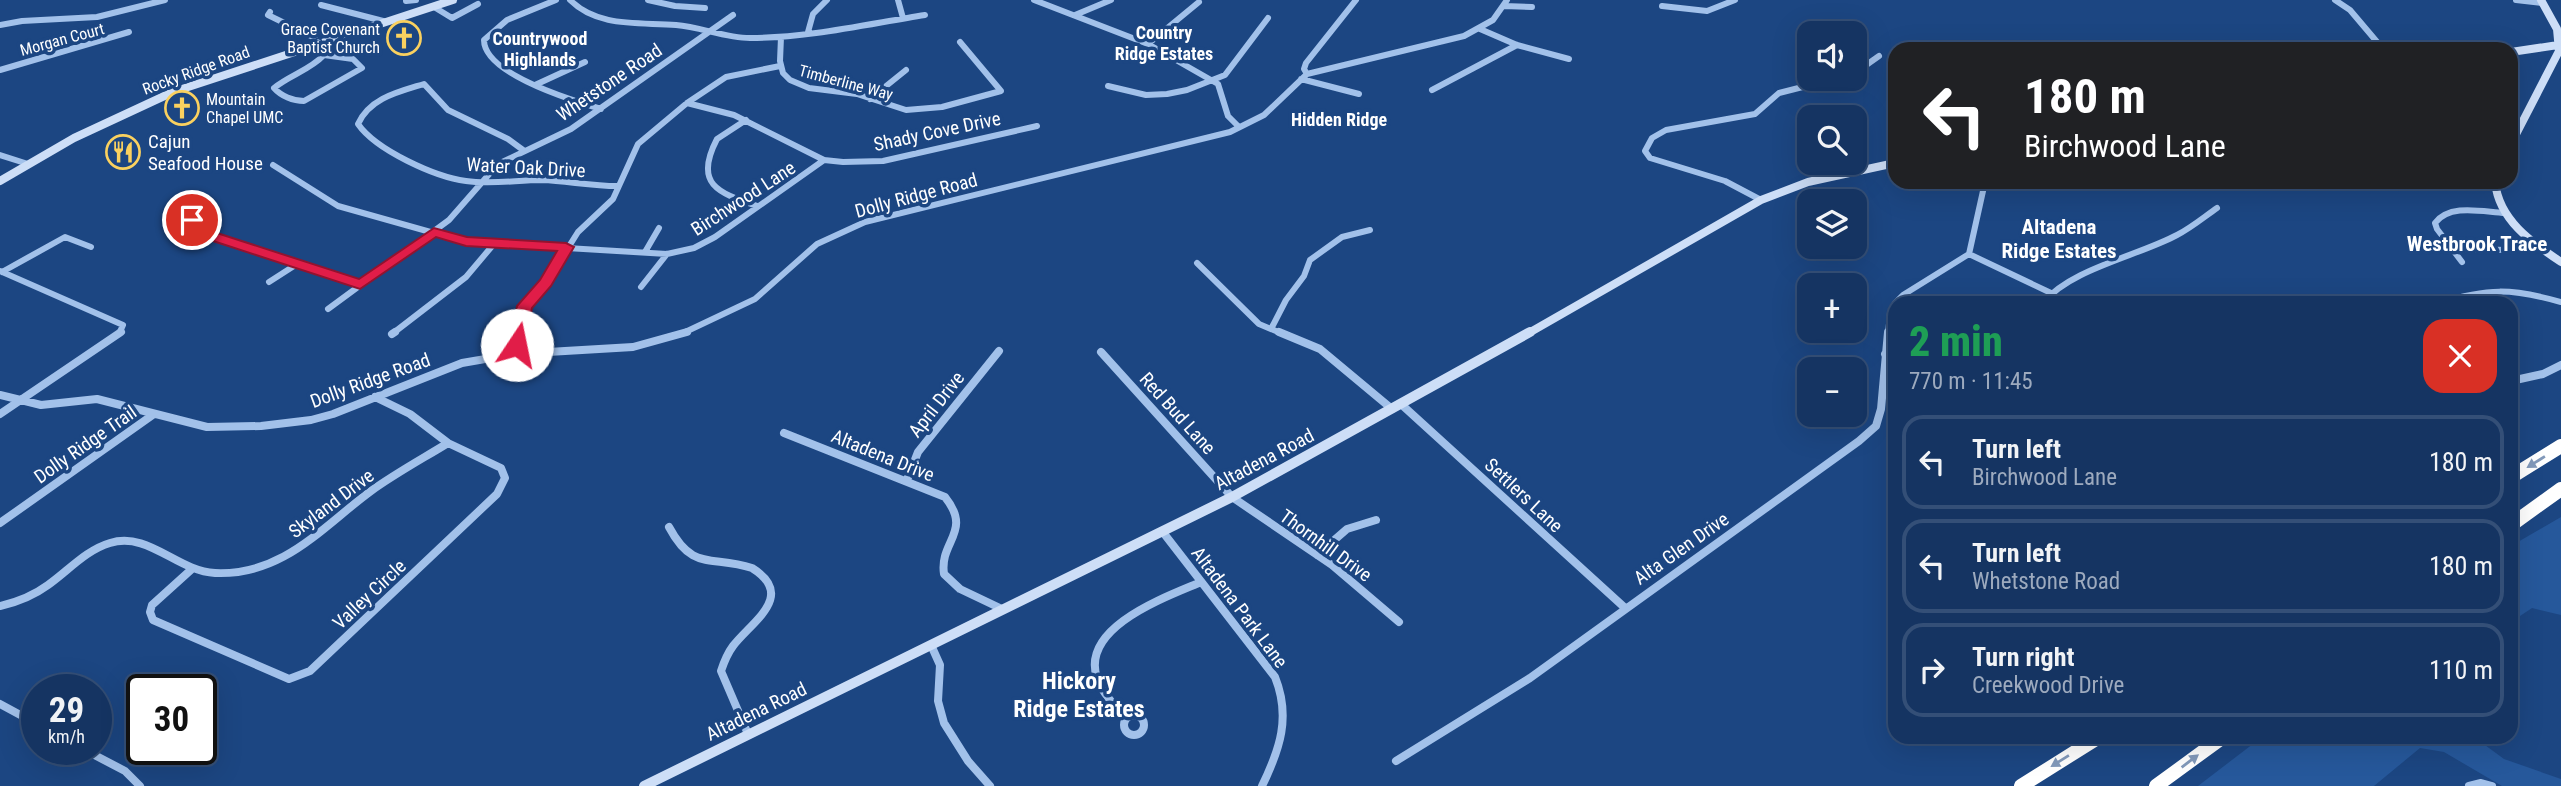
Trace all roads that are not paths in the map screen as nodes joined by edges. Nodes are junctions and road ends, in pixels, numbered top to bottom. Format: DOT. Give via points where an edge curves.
graph roads {
  1 [pos="165,0"];
  2 [pos="416,0"];
  3 [pos="453,0"];
  4 [pos="556,0"];
  5 [pos="570,0"];
  6 [pos="648,0"];
  7 [pos="827,0"];
  8 [pos="898,0"];
  9 [pos="1034,0"];
  10 [pos="1111,0"];
  11 [pos="1356,0"];
  12 [pos="1735,0"];
  13 [pos="2335,0"];
  14 [pos="2516,0"];
  15 [pos="406,1"];
  16 [pos="1199,2"];
  17 [pos="2542,2"];
  18 [pos="1506,3"];
  19 [pos="478,4"];
  20 [pos="321,5"];
  21 [pos="1662,6"];
  22 [pos="434,7"];
  23 [pos="1532,7"];
  24 [pos="705,8"];
  25 [pos="270,12"];
  26 [pos="733,15"];
  27 [pos="925,15"];
  28 [pos="1075,15"];
  29 [pos="903,18"];
  30 [pos="1268,18"];
  31 [pos="388,22"];
  32 [pos="0,25"];
  33 [pos="1480,29"];
  34 [pos="710,31"];
  35 [pos="129,32"];
  36 [pos="808,32"];
  37 [pos="781,37"];
  38 [pos="960,42"];
  39 [pos="2376,42"];
  40 [pos="319,44"];
  41 [pos="1148,44"];
  42 [pos="1517,45"];
  43 [pos="2558,45"];
  44 [pos="2518,51"];
  45 [pos="324,55"];
  46 [pos="1879,55"];
  47 [pos="1569,59"];
  48 [pos="585,61"];
  49 [pos="1867,64"];
  50 [pos="780,66"];
  51 [pos="0,70"];
  52 [pos="906,70"];
  53 [pos="1304,76"];
  54 [pos="1211,80"];
  55 [pos="536,85"];
  56 [pos="1108,86"];
  57 [pos="1797,88"];
  58 [pos="1432,90"];
  59 [pos="1359,94"];
  60 [pos="870,99"];
  61 [pos="687,103"];
  62 [pos="601,109"];
  63 [pos="746,120"];
  64 [pos="1037,126"];
  65 [pos="1238,126"];
  66 [pos="2518,131"];
  67 [pos="523,150"];
  68 [pos="0,155"];
  69 [pos="824,160"];
  70 [pos="28,164"];
  71 [pos="273,165"];
  72 [pos="1888,165"];
  73 [pos="0,181"];
  74 [pos="483,181"];
  75 [pos="617,186"];
  76 [pos="1983,189"];
  77 [pos="2495,189"];
  78 [pos="1761,200"];
  79 [pos="757,206"];
  80 [pos="2217,208"];
  81 [pos="183,209"];
  82 [pos="2505,213"];
  83 [pos="659,228"];
  84 [pos="1370,230"];
  85 [pos="434,232"];
  86 [pos="493,245"];
  87 [pos="91,247"];
  88 [pos="566,247"];
  89 [pos="2456,249"];
  90 [pos="2509,250"];
  91 [pos="645,252"];
  92 [pos="667,254"];
  93 [pos="1969,254"];
  94 [pos="2462,262"];
  95 [pos="2561,262"];
  96 [pos="1196,263"];
  97 [pos="297,264"];
  98 [pos="1,272"];
  99 [pos="270,282"];
  100 [pos="360,284"];
  101 [pos="641,287"];
  102 [pos="2051,293"];
  103 [pos="1902,296"];
  104 [pos="2049,296"];
  105 [pos="2463,296"];
  106 [pos="2561,302"];
  107 [pos="328,309"];
  108 [pos="1270,329"];
  109 [pos="1888,329"];
  110 [pos="391,334"];
  111 [pos="999,351"];
  112 [pos="1101,352"];
  113 [pos="514,354"];
  114 [pos="1885,354"];
  115 [pos="1888,355"];
  116 [pos="2561,365"];
  117 [pos="2518,379"];
  118 [pos="0,395"];
  119 [pos="375,397"];
  120 [pos="20,401"];
  121 [pos="1398,408"];
  122 [pos="0,414"];
  123 [pos="154,414"];
  124 [pos="784,433"];
  125 [pos="448,443"];
  126 [pos="2561,446"];
  127 [pos="2518,473"];
  128 [pos="907,480"];
  129 [pos="2561,489"];
  130 [pos="1232,497"];
  131 [pos="1376,520"];
  132 [pos="2518,520"];
  133 [pos="0,523"];
  134 [pos="668,527"];
  135 [pos="1161,531"];
  136 [pos="1317,555"];
  137 [pos="193,568"];
  138 [pos="1201,582"];
  139 [pos="0,606"];
  140 [pos="1624,607"];
  141 [pos="1002,609"];
  142 [pos="1399,622"];
  143 [pos="931,645"];
  144 [pos="0,704"];
  145 [pos="21,715"];
  146 [pos="1126,718"];
  147 [pos="748,734"];
  148 [pos="2088,744"];
  149 [pos="2213,744"];
  150 [pos="1396,761"];
  151 [pos="112,765"];
  152 [pos="140,786"];
  153 [pos="643,786"];
  154 [pos="990,786"];
  155 [pos="1262,786"];
  156 [pos="2021,786"];
  157 [pos="2156,786"];
  158 [pos="2469,786"];
  159 [pos="2492,786"];
  1 -- 32 [label="street" via="97,17"];
  2 -- 15 [label="street"];
  3 -- 22 [label="street, Rocky Ridge Road"];
  4 -- 55 [label="street" via="522,12 484,40 486,50 518,77"];
  5 -- 34 [label="street" via="583,13 602,20"];
  6 -- 24 [label="street"];
  7 -- 36 [label="street" via="808,20"];
  8 -- 29 [label="street"];
  9 -- 28 [label="street"];
  10 -- 28 [label="street"];
  11 -- 53 [label="street" via="1306,63"];
  12 -- 21 [label="street" via="1707,11"];
  13 -- 39 [label="street" via="2355,13"];
  14 -- 17 [label="street"];
  16 -- 41 [label="street"];
  17 -- 43 [label="street" via="2557,29"];
  18 -- 23 [label="street"];
  18 -- 33 [label="street"];
  19 -- 22 [label="street" via="452,18"];
  20 -- 31 [label="street"];
  22 -- 31 [label="street, Rocky Ridge Road"];
  25 -- 40 [label="street" via="268,15"];
  26 -- 34 [label="street, Whetstone Road"];
  27 -- 29 [label="street"];
  28 -- 41 [label="street"];
  29 -- 36 [label="street"];
  30 -- 54 [label="street" via="1234,66"];
  31 -- 40 [label="street, Rocky Ridge Road"];
  33 -- 42 [label="street"];
  33 -- 53 [label="street"];
  34 -- 37 [label="street" via="746,38"];
  34 -- 62 [label="street, Whetstone Road"];
  35 -- 51 [label="street, Morgan Court"];
  36 -- 37 [label="street"];
  37 -- 50 [label="street, Timberline Way"];
  38 -- 60 [label="street, Timberline Way" via="973,60 994,76 1001,91 927,109 906,110"];
  40 -- 45 [label="street"];
  40 -- 70 [label="street, Rocky Ridge Road" via="173,92"];
  41 -- 54 [label="street"];
  42 -- 47 [label="street"];
  42 -- 58 [label="street"];
  43 -- 44 [label="street"];
  43 -- 66 [label="street" via="2555,62"];
  45 -- 45 [label="street" via="307,70 278,84 276,91 304,101 362,68 353,59"];
  46 -- 49 [label="street"];
  48 -- 55 [label="street"];
  50 -- 60 [label="street, Timberline Way" via="788,78 803,86"];
  50 -- 61 [label="street" via="726,77"];
  52 -- 60 [label="street"];
  53 -- 59 [label="street"];
  53 -- 65 [label="street, Dolly Ridge Road" via="1264,115"];
  54 -- 56 [label="street" via="1167,94 1146,95"];
  54 -- 65 [label="street" via="1221,89 1226,114"];
  55 -- 62 [label="street" via="569,101"];
  57 -- 78 [label="street" via="1779,93 1755,114 1666,130 1647,142 1647,155 1657,162 1705,174"];
  61 -- 63 [label="street, Shady Cove Drive"];
  61 -- 75 [label="street" via="638,144"];
  62 -- 67 [label="street, Whetstone Road" via="571,130"];
  63 -- 69 [label="street, Shady Cove Drive"];
  63 -- 79 [label="street" via="717,139 706,174 708,184 718,192"];
  64 -- 69 [label="street, Shady Cove Drive" via="883,161"];
  65 -- 113 [label="street, Dolly Ridge Road" via="1230,132 865,222 817,244 755,299 663,341"];
  67 -- 74 [label="street, Whetstone Road" via="498,164"];
  67 -- 74 [label="street, Water Oak Drive" via="448,110 424,84 377,102 361,115 360,130 386,149 455,179"];
  68 -- 70 [label="street"];
  69 -- 79 [label="street, Birchwood Lane"];
  70 -- 73 [label="street, Rocky Ridge Road"];
  71 -- 85 [label="street, Birchwood Lane" via="338,206"];
  72 -- 78 [label="street, Altadena Road" via="1808,182"];
  74 -- 75 [label="street, Water Oak Drive"];
  74 -- 85 [label="street, Whetstone Road" via="461,210"];
  75 -- 88 [label="street" via="613,199"];
  76 -- 93 [label="street"];
  77 -- 82 [label="street"];
  78 -- 121 [label="street, Altadena Road"];
  79 -- 92 [label="street, Birchwood Lane" via="706,244"];
  80 -- 102 [label="street" via="2178,235 2095,269"];
  81 -- 97 [label="street" via="212,236"];
  82 -- 89 [label="street" via="2456,211 2440,216 2437,230"];
  82 -- 95 [label="street"];
  83 -- 91 [label="street"];
  84 -- 108 [label="street" via="1342,237 1310,260"];
  85 -- 86 [label="street, Birchwood Lane"];
  85 -- 100 [label="street, Whetstone Road"];
  86 -- 88 [label="street, Birchwood Lane"];
  86 -- 110 [label="street" via="466,277"];
  87 -- 98 [label="street" via="65,237"];
  88 -- 91 [label="street, Birchwood Lane"];
  88 -- 113 [label="street" via="546,283 525,306"];
  89 -- 90 [label="street"];
  89 -- 94 [label="street"];
  91 -- 92 [label="street, Birchwood Lane"];
  92 -- 101 [label="street"];
  93 -- 102 [label="street"];
  93 -- 103 [label="street, Alta Glen Drive"];
  96 -- 108 [label="street, Settlers Lane" via="1247,314"];
  97 -- 99 [label="street"];
  97 -- 100 [label="street"];
  98 -- 120 [label="street" via="123,325 112,340"];
  100 -- 107 [label="street, Whetstone Road"];
  102 -- 104 [label="street"];
  105 -- 106 [label="street" via="2492,288"];
  108 -- 121 [label="street, Settlers Lane" via="1320,349"];
  109 -- 114 [label="street, Alta Glen Drive"];
  111 -- 128 [label="street, April Drive" via="918,452"];
  112 -- 130 [label="street, Red Bud Lane"];
  113 -- 119 [label="street, Dolly Ridge Road" via="462,363"];
  114 -- 115 [label="street"];
  114 -- 140 [label="street, Alta Glen Drive" via="1876,426"];
  116 -- 117 [label="street"];
  118 -- 120 [label="street, Dolly Ridge Road"];
  119 -- 123 [label="street, Dolly Ridge Road" via="333,414 261,426 207,427"];
  119 -- 125 [label="street, Valley Circle" via="410,414"];
  120 -- 122 [label="street"];
  120 -- 123 [label="street, Dolly Ridge Road" via="41,405 97,399"];
  121 -- 130 [label="street, Altadena Road"];
  121 -- 140 [label="street, Settlers Lane"];
  123 -- 133 [label="street, Dolly Ridge Trail"];
  124 -- 128 [label="street, Altadena Drive"];
  125 -- 137 [label="street, Skyland Drive" via="369,492 315,538 288,554 228,573"];
  125 -- 137 [label="street, Valley Circle" via="501,468 506,481 302,676 289,680 153,620 152,605"];
  126 -- 127 [label="highway, one-way"];
  128 -- 141 [label="street, Altadena Drive" via="945,497 957,515 956,533 942,561 949,582"];
  129 -- 132 [label="highway"];
  130 -- 135 [label="street, Altadena Road"];
  130 -- 136 [label="street, Thornhill Drive"];
  131 -- 136 [label="street" via="1347,529"];
  134 -- 147 [label="street" via="692,557 756,570 769,584 771,598 765,614 736,642 722,671"];
  135 -- 138 [label="street, Altadena Park Lane"];
  135 -- 141 [label="street, Altadena Road"];
  136 -- 142 [label="street, Thornhill Drive"];
  137 -- 139 [label="street, Skyland Drive" via="141,543 110,543 39,593"];
  138 -- 146 [label="street" via="1133,615 1102,641 1094,656 1096,673 1104,692"];
  138 -- 155 [label="street, Altadena Park Lane" via="1275,677 1285,697 1285,725"];
  140 -- 150 [label="street, Alta Glen Drive" via="1530,678"];
  141 -- 143 [label="street, Altadena Road"];
  143 -- 147 [label="street, Altadena Road"];
  143 -- 154 [label="street" via="940,665 938,701 944,723"];
  144 -- 145 [label="street"];
  147 -- 153 [label="street, Altadena Road"];
  148 -- 156 [label="highway, one-way"];
  157 -- 149 [label="highway, one-way"];
  151 -- 152 [label="street"];
  158 -- 159 [label="street"];
}
